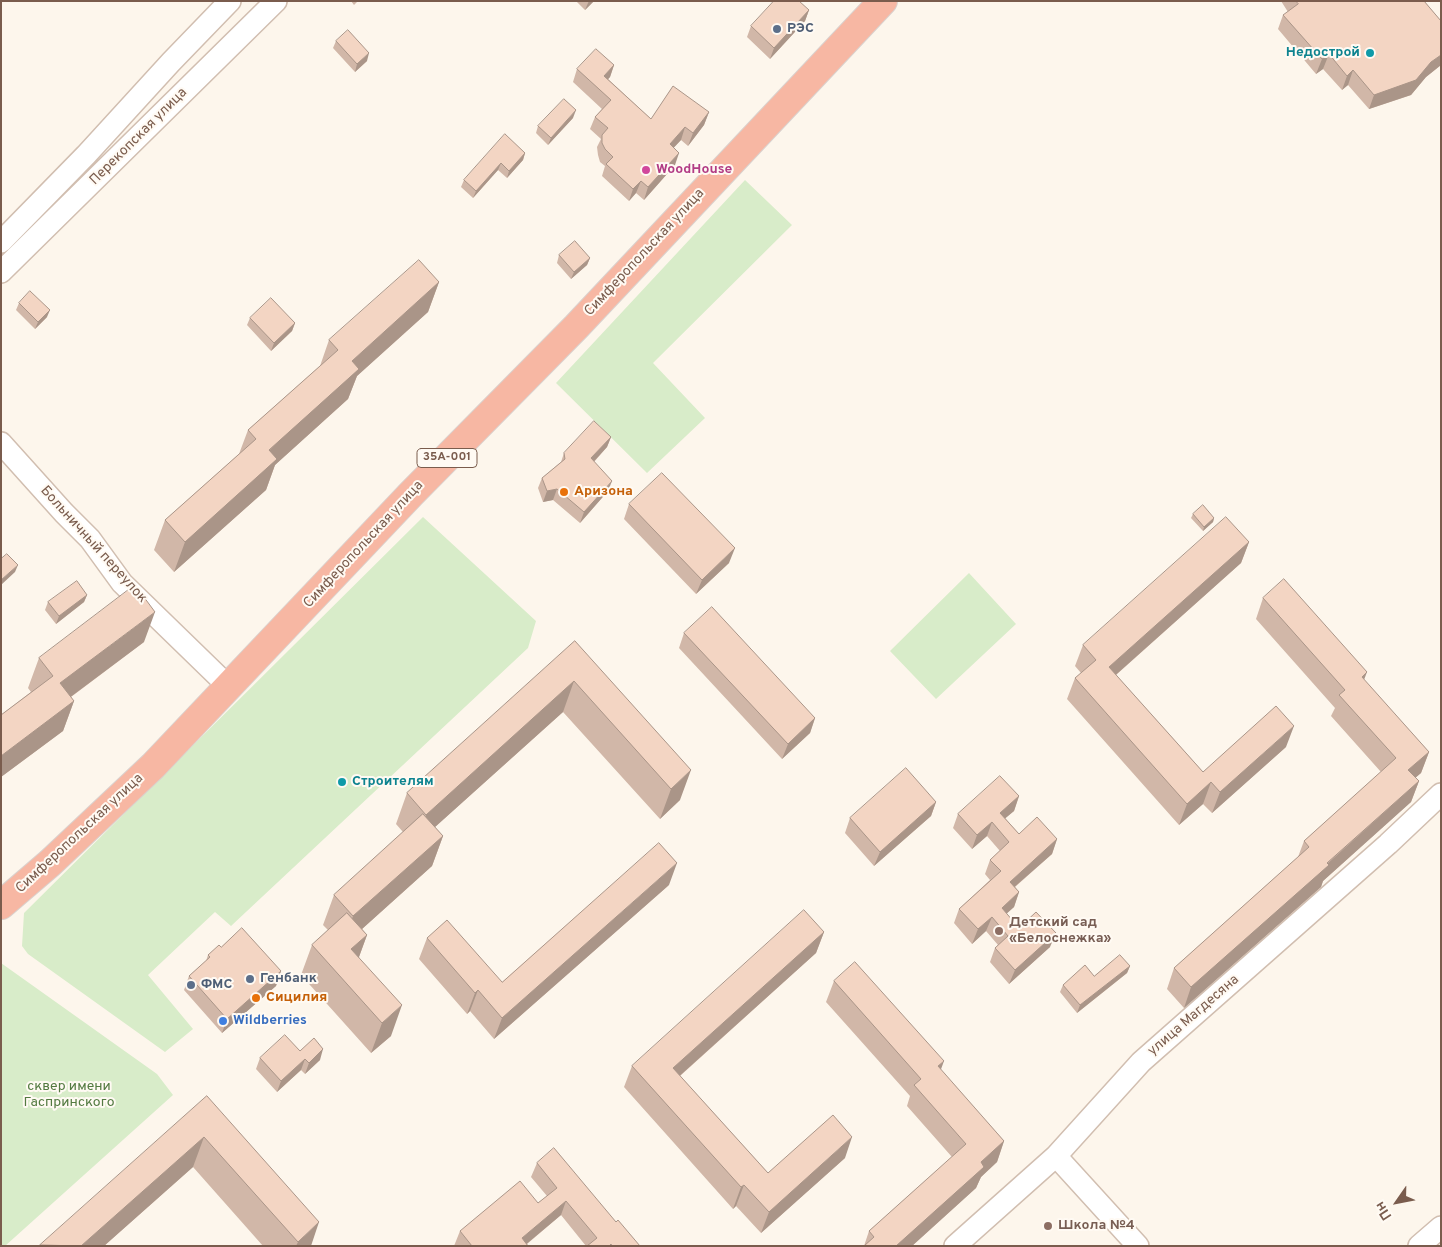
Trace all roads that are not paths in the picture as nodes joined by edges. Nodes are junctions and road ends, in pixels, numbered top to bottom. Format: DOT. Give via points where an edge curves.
graph roads {
  1 [pos="230,1"];
  2 [pos="276,1"];
  3 [pos="882,1"];
  4 [pos="1,242"];
  5 [pos="1,272"];
  6 [pos="1,443"];
  7 [pos="229,688"];
  8 [pos="1441,794"];
  9 [pos="1,905"];
  10 [pos="1056,1156"];
  11 [pos="1441,1227"];
  12 [pos="955,1246"];
  13 [pos="1138,1246"];
  14 [pos="1419,1246"];
  1 -- 4 [label="street, Перекопская улица"];
  2 -- 5 [label="street, Перекопская улица"];
  3 -- 7 [label="highway, Симферопольская улица / 35А-001"];
  6 -- 7 [label="street, Больничный переулок" via="90,539 122,584"];
  7 -- 9 [label="highway, Симферопольская улица / 35А-001" via="136,783"];
  8 -- 10 [label="street, улица Магдесяна" via="1141,1062"];
  10 -- 12 [label="street, улица Магдесяна"];
  10 -- 13 [label="street"];
  11 -- 14 [label="street"];
}
